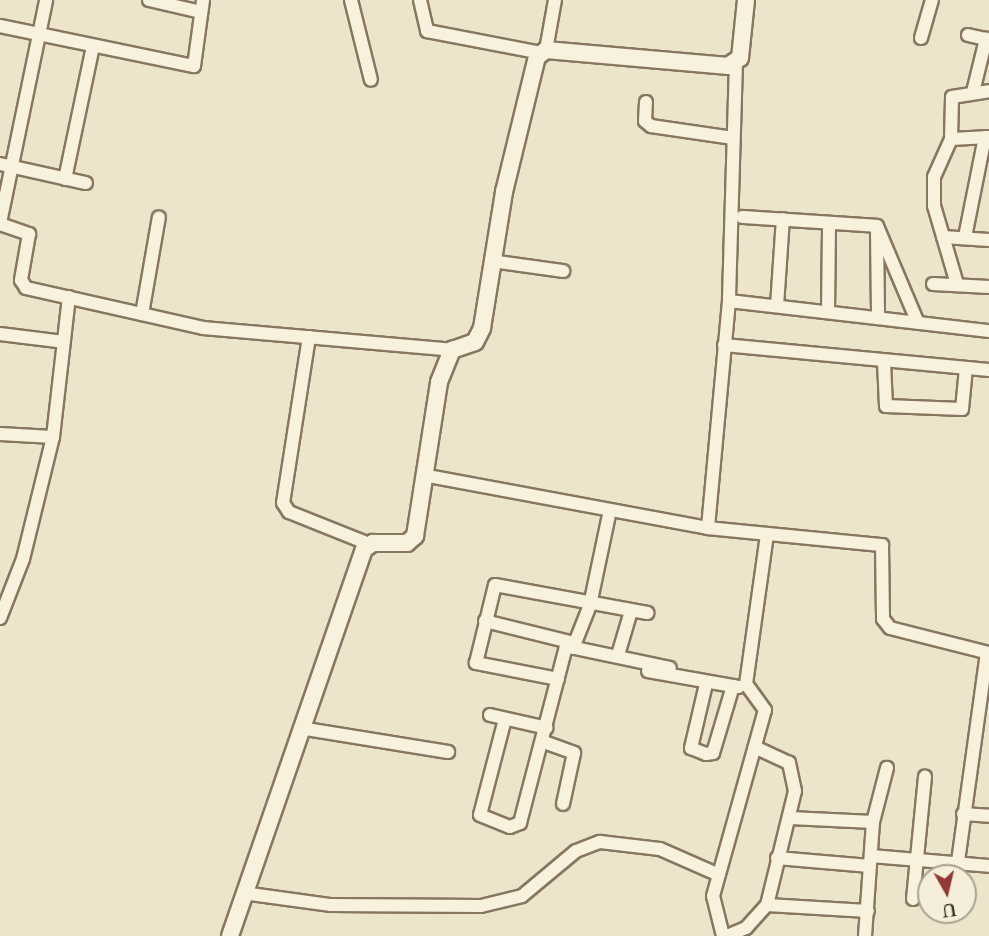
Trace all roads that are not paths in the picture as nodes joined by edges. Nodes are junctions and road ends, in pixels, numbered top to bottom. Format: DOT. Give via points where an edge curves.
graph roads {
  1 [pos="46,0"];
  2 [pos="150,0"];
  3 [pos="351,0"];
  4 [pos="420,0"];
  5 [pos="555,0"];
  6 [pos="746,0"];
  7 [pos="932,0"];
  8 [pos="202,6"];
  9 [pos="0,26"];
  10 [pos="39,34"];
  11 [pos="968,35"];
  12 [pos="921,38"];
  13 [pos="987,39"];
  14 [pos="93,46"];
  15 [pos="543,51"];
  16 [pos="736,62"];
  17 [pos="371,80"];
  18 [pos="989,91"];
  19 [pos="973,92"];
  20 [pos="646,102"];
  21 [pos="987,137"];
  22 [pos="733,138"];
  23 [pos="951,139"];
  24 [pos="6,166"];
  25 [pos="64,179"];
  26 [pos="86,183"];
  27 [pos="159,217"];
  28 [pos="742,217"];
  29 [pos="783,219"];
  30 [pos="829,223"];
  31 [pos="0,224"];
  32 [pos="877,226"];
  33 [pos="943,237"];
  34 [pos="965,237"];
  35 [pos="989,240"];
  36 [pos="491,261"];
  37 [pos="563,271"];
  38 [pos="933,284"];
  39 [pos="957,284"];
  40 [pos="989,287"];
  41 [pos="69,297"];
  42 [pos="729,302"];
  43 [pos="777,306"];
  44 [pos="828,311"];
  45 [pos="142,314"];
  46 [pos="879,317"];
  47 [pos="918,323"];
  48 [pos="989,331"];
  49 [pos="0,334"];
  50 [pos="309,337"];
  51 [pos="64,342"];
  52 [pos="724,345"];
  53 [pos="452,350"];
  54 [pos="884,362"];
  55 [pos="966,368"];
  56 [pos="989,370"];
  57 [pos="0,434"];
  58 [pos="53,437"];
  59 [pos="428,476"];
  60 [pos="610,510"];
  61 [pos="708,528"];
  62 [pos="767,534"];
  63 [pos="369,544"];
  64 [pos="590,605"];
  65 [pos="631,611"];
  66 [pos="647,613"];
  67 [pos="0,618"];
  68 [pos="485,621"];
  69 [pos="574,645"];
  70 [pos="988,653"];
  71 [pos="618,655"];
  72 [pos="670,668"];
  73 [pos="648,672"];
  74 [pos="558,680"];
  75 [pos="706,684"];
  76 [pos="740,687"];
  77 [pos="490,716"];
  78 [pos="505,719"];
  79 [pos="547,728"];
  80 [pos="306,729"];
  81 [pos="544,742"];
  82 [pos="755,747"];
  83 [pos="448,752"];
  84 [pos="887,768"];
  85 [pos="925,777"];
  86 [pos="563,804"];
  87 [pos="963,814"];
  88 [pos="989,816"];
  89 [pos="790,818"];
  90 [pos="873,822"];
  91 [pos="777,858"];
  92 [pos="919,859"];
  93 [pos="871,861"];
  94 [pos="936,864"];
  95 [pos="958,864"];
  96 [pos="719,875"];
  97 [pos="243,892"];
  98 [pos="913,899"];
  99 [pos="767,905"];
  100 [pos="868,911"];
  101 [pos="230,936"];
  102 [pos="725,936"];
  103 [pos="865,936"];
  1 -- 10 [label="street"];
  2 -- 8 [label="street"];
  3 -- 17 [label="street"];
  4 -- 15 [label="street" via="427,31"];
  5 -- 15 [label="street"];
  6 -- 16 [label="street"];
  7 -- 12 [label="street"];
  8 -- 14 [label="street" via="194,66"];
  9 -- 10 [label="street"];
  10 -- 14 [label="street"];
  10 -- 24 [label="street"];
  11 -- 13 [label="street"];
  13 -- 19 [label="street"];
  14 -- 25 [label="street"];
  15 -- 16 [label="street" via="711,66"];
  15 -- 36 [label="street"];
  16 -- 22 [label="street"];
  18 -- 19 [label="street"];
  19 -- 23 [label="street" via="952,97"];
  20 -- 22 [label="street" via="645,121 651,126"];
  21 -- 23 [label="street"];
  21 -- 34 [label="street"];
  22 -- 42 [label="street"];
  23 -- 33 [label="street" via="934,177"];
  24 -- 25 [label="street"];
  24 -- 31 [label="street"];
  25 -- 26 [label="street"];
  27 -- 45 [label="street"];
  28 -- 29 [label="street"];
  29 -- 30 [label="street"];
  29 -- 43 [label="street"];
  30 -- 32 [label="street"];
  30 -- 44 [label="street"];
  31 -- 41 [label="street" via="29,234 22,285"];
  32 -- 46 [label="street"];
  32 -- 47 [label="street"];
  33 -- 34 [label="street"];
  33 -- 39 [label="street"];
  34 -- 35 [label="street"];
  36 -- 37 [label="street"];
  36 -- 53 [label="street" via="479,336"];
  38 -- 39 [label="street"];
  39 -- 40 [label="street"];
  41 -- 45 [label="street"];
  41 -- 51 [label="street"];
  42 -- 43 [label="street"];
  42 -- 52 [label="street"];
  43 -- 44 [label="street"];
  44 -- 46 [label="street"];
  45 -- 50 [label="street" via="203,328"];
  46 -- 47 [label="street"];
  47 -- 48 [label="street"];
  49 -- 51 [label="street"];
  50 -- 53 [label="street"];
  50 -- 63 [label="street" via="283,503 289,512"];
  51 -- 58 [label="street"];
  52 -- 54 [label="street"];
  52 -- 61 [label="street"];
  53 -- 59 [label="street" via="440,382"];
  54 -- 55 [label="street"];
  54 -- 55 [label="street" via="883,402 907,407 962,409"];
  55 -- 56 [label="street"];
  57 -- 58 [label="street"];
  58 -- 67 [label="street" via="23,559"];
  59 -- 60 [label="street"];
  59 -- 63 [label="street" via="413,539"];
  60 -- 61 [label="street"];
  60 -- 64 [label="street"];
  61 -- 62 [label="street"];
  62 -- 70 [label="street" via="882,545 883,619 890,628"];
  62 -- 76 [label="street"];
  63 -- 80 [label="street"];
  64 -- 65 [label="street"];
  64 -- 68 [label="street" via="497,584"];
  64 -- 69 [label="street"];
  65 -- 66 [label="street"];
  65 -- 71 [label="street"];
  68 -- 69 [label="street"];
  68 -- 74 [label="street" via="476,663"];
  69 -- 71 [label="street"];
  69 -- 74 [label="street" via="566,646"];
  70 -- 87 [label="street"];
  71 -- 72 [label="street"];
  73 -- 75 [label="street"];
  74 -- 79 [label="street"];
  75 -- 76 [label="street"];
  75 -- 76 [label="street" via="691,748 706,754 713,753"];
  76 -- 82 [label="street" via="765,710"];
  77 -- 78 [label="street"];
  78 -- 79 [label="street"];
  78 -- 81 [label="street" via="481,819 510,827 520,823"];
  79 -- 81 [label="street"];
  80 -- 83 [label="street"];
  80 -- 97 [label="street"];
  81 -- 86 [label="street" via="574,753"];
  82 -- 89 [label="street" via="789,763 796,784"];
  82 -- 96 [label="street"];
  84 -- 90 [label="street"];
  85 -- 92 [label="street"];
  87 -- 88 [label="street"];
  87 -- 95 [label="street"];
  89 -- 90 [label="street"];
  89 -- 91 [label="street"];
  90 -- 93 [label="street"];
  91 -- 93 [label="street"];
  91 -- 99 [label="street"];
  92 -- 93 [label="street"];
  92 -- 94 [label="street"];
  92 -- 98 [label="street"];
  93 -- 100 [label="street"];
  96 -- 97 [label="street" via="660,849 600,842 576,851 522,896 481,906 312,904"];
  96 -- 102 [label="street" via="712,908"];
  97 -- 101 [label="street"];
  99 -- 100 [label="street"];
  99 -- 102 [label="street" via="747,928"];
  100 -- 103 [label="street"];
}
